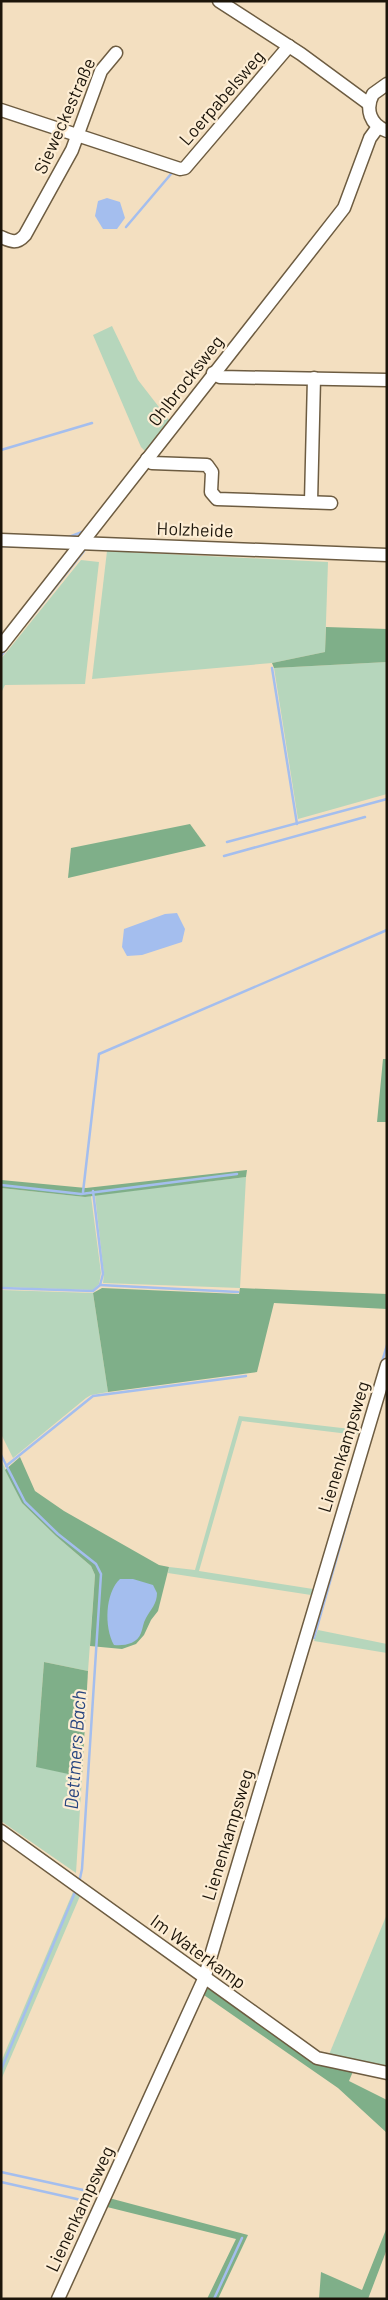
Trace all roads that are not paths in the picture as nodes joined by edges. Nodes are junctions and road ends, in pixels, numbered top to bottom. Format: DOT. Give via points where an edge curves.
graph roads {
  1 [pos="219,1"];
  2 [pos="289,46"];
  3 [pos="116,52"];
  4 [pos="387,84"];
  5 [pos="371,99"];
  6 [pos="1,110"];
  7 [pos="382,129"];
  8 [pos="78,135"];
  9 [pos="7,240"];
  10 [pos="213,373"];
  11 [pos="314,378"];
  12 [pos="387,380"];
  13 [pos="147,459"];
  14 [pos="310,502"];
  15 [pos="331,503"];
  16 [pos="1,540"];
  17 [pos="82,544"];
  18 [pos="387,555"];
  19 [pos="1,646"];
  20 [pos="387,1365"];
  21 [pos="1,1831"];
  22 [pos="204,1979"];
  23 [pos="387,2073"];
  24 [pos="58,2299"];
  1 -- 2 [label="street"];
  2 -- 5 [label="street"];
  2 -- 8 [label="street, Loerpabelsweg" via="186,168 180,169"];
  3 -- 8 [label="street, Sieweckestraße" via="101,72"];
  4 -- 5 [label="street"];
  5 -- 7 [label="street" via="370,116"];
  6 -- 8 [label="street"];
  7 -- 10 [label="street, Ohlbrocksweg" via="370,138 344,208"];
  8 -- 9 [label="street, Sieweckestraße" via="25,235 20,241"];
  10 -- 11 [label="street" via="220,377"];
  10 -- 13 [label="street, Ohlbrocksweg"];
  11 -- 12 [label="street"];
  11 -- 14 [label="street"];
  13 -- 14 [label="street" via="207,465 212,472 211,492 217,499"];
  13 -- 17 [label="street, Ohlbrocksweg"];
  14 -- 15 [label="street"];
  16 -- 17 [label="street, Holzheide"];
  17 -- 18 [label="street, Holzheide"];
  17 -- 19 [label="street, Ohlbrocksweg"];
  20 -- 22 [label="street, Lienenkampsweg"];
  21 -- 22 [label="street, Im Waterkamp"];
  22 -- 23 [label="street, Im Waterkamp" via="316,2058"];
  22 -- 24 [label="street, Lienenkampsweg"];
}
